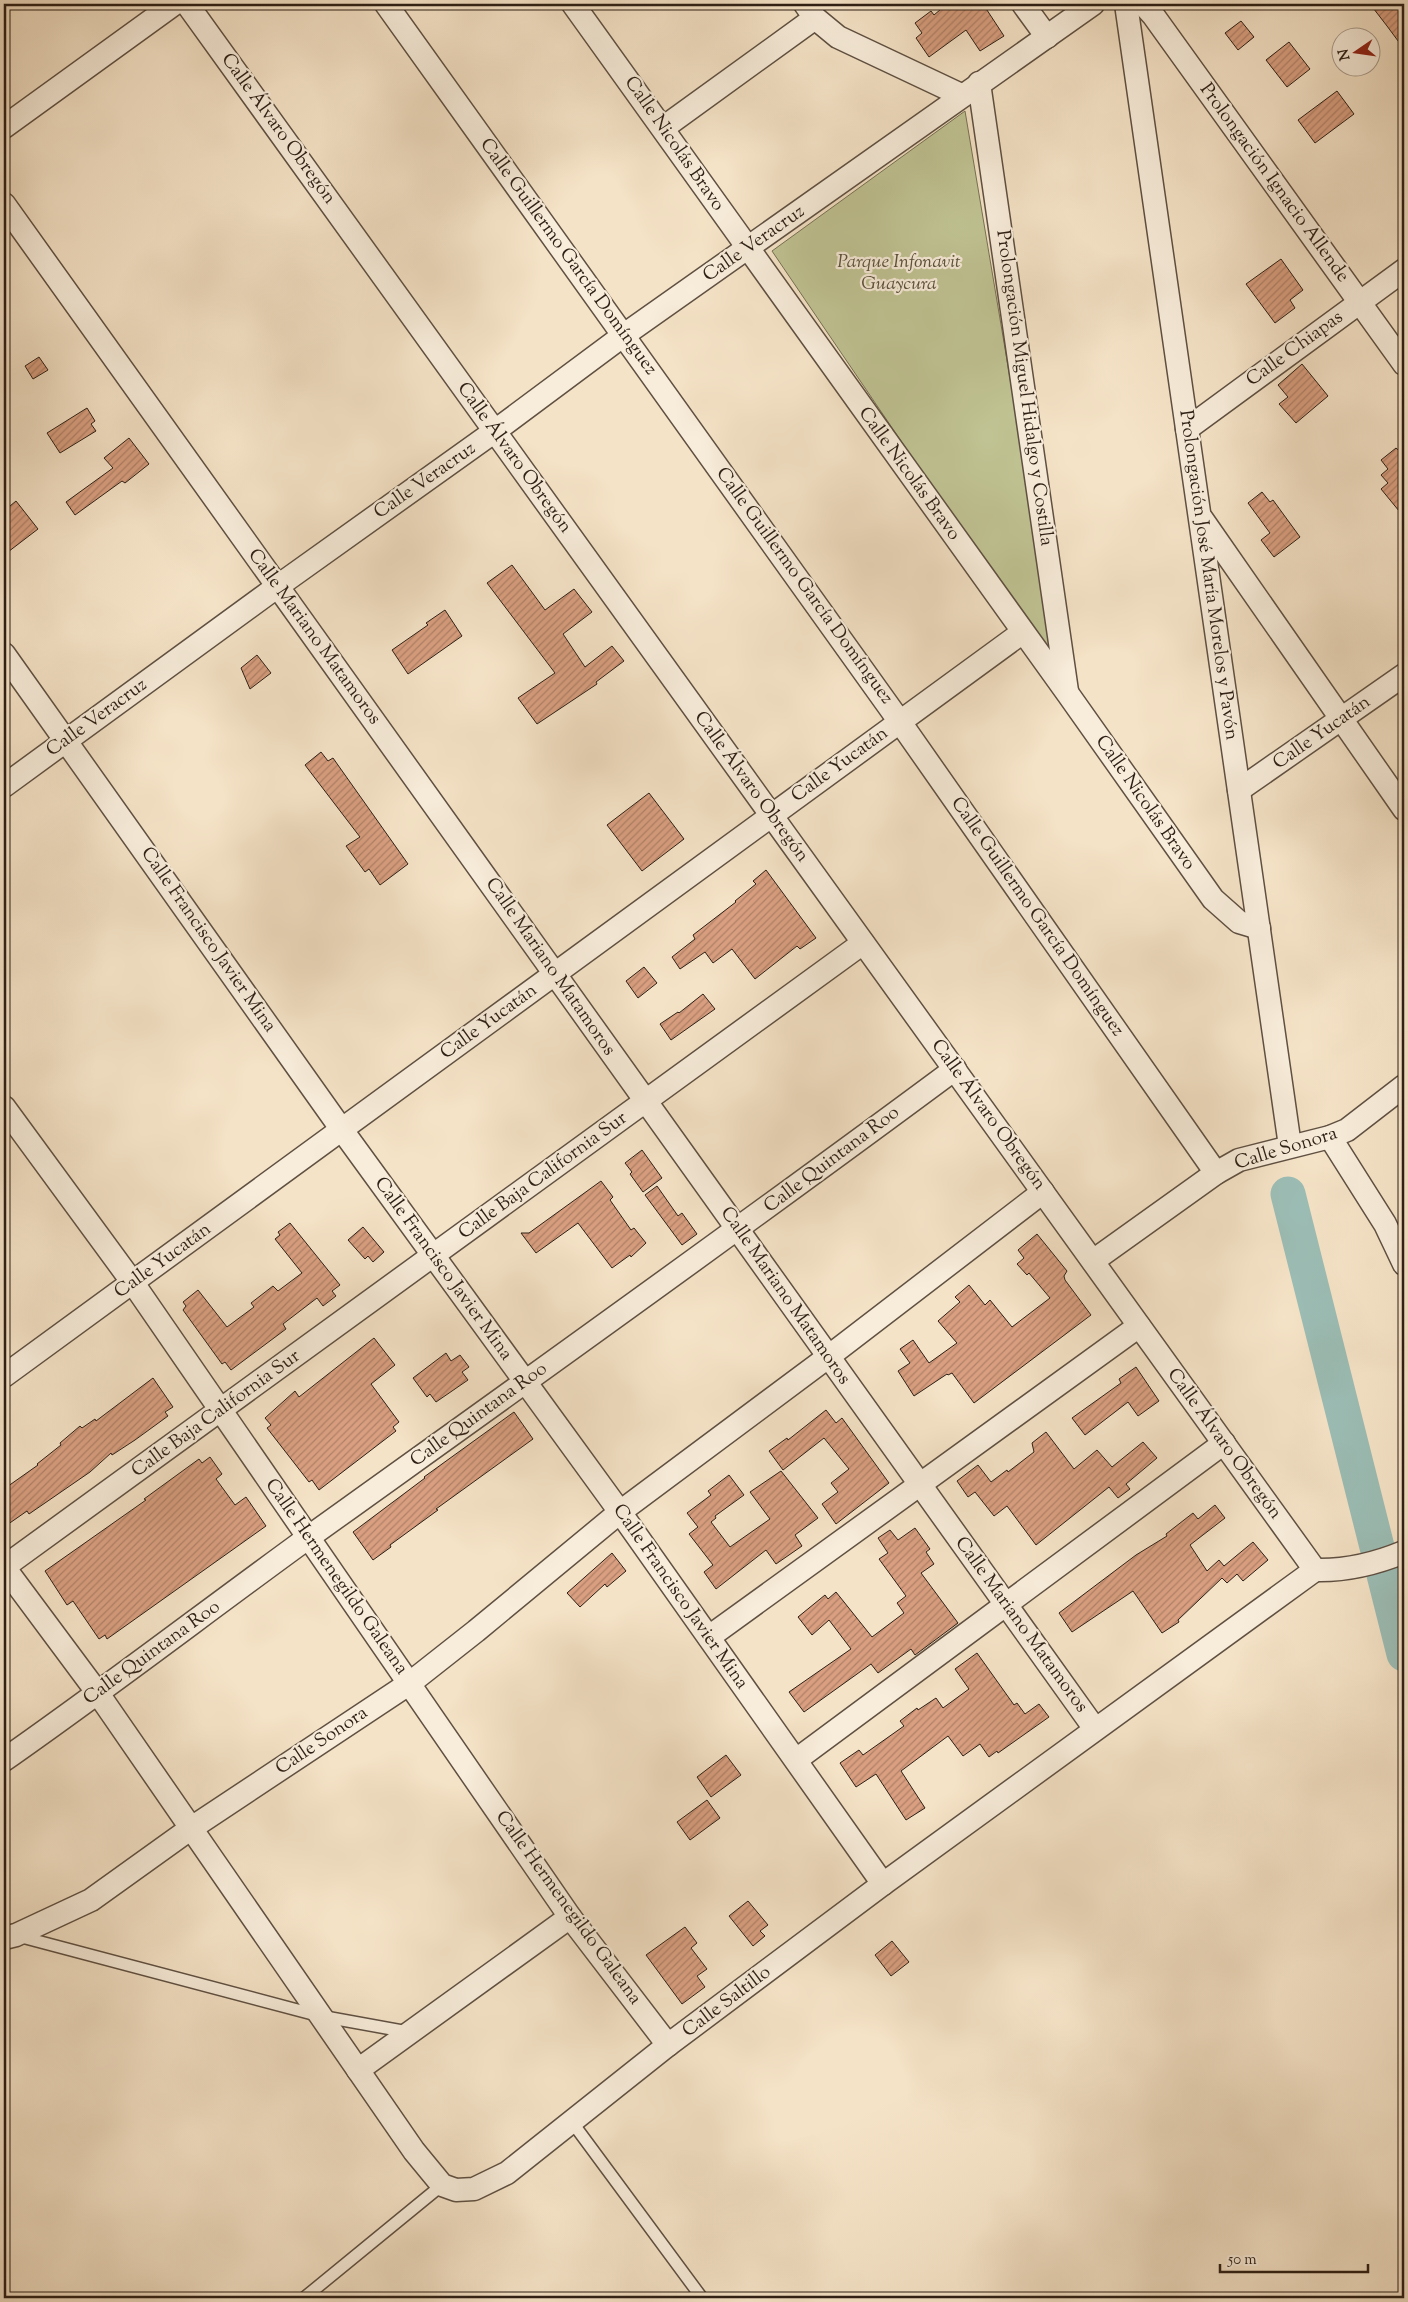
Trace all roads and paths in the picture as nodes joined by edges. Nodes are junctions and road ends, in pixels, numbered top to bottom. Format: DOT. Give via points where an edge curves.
graph roads {
  1 [pos="174,4"];
  2 [pos="187,4"];
  3 [pos="386,4"];
  4 [pos="573,4"];
  5 [pos="1023,4"];
  6 [pos="1092,4"];
  7 [pos="1126,4"];
  8 [pos="1155,7"];
  9 [pos="810,11"];
  10 [pos="1047,37"];
  11 [pos="970,89"];
  12 [pos="4,127"];
  13 [pos="663,128"];
  14 [pos="4,204"];
  15 [pos="748,248"];
  16 [pos="1404,270"];
  17 [pos="1359,302"];
  18 [pos="624,335"];
  19 [pos="1404,364"];
  20 [pos="1187,429"];
  21 [pos="495,431"];
  22 [pos="1200,517"];
  23 [pos="278,586"];
  24 [pos="1023,632"];
  25 [pos="4,654"];
  26 [pos="1404,675"];
  27 [pos="1068,694"];
  28 [pos="1342,720"];
  29 [pos="900,722"];
  30 [pos="67,741"];
  31 [pos="4,786"];
  32 [pos="1239,790"];
  33 [pos="1404,809"];
  34 [pos="772,816"];
  35 [pos="1259,928"];
  36 [pos="864,943"];
  37 [pos="555,974"];
  38 [pos="955,1070"];
  39 [pos="1404,1086"];
  40 [pos="646,1102"];
  41 [pos="4,1107"];
  42 [pos="342,1130"];
  43 [pos="1330,1137"];
  44 [pos="1290,1146"];
  45 [pos="1216,1173"];
  46 [pos="1043,1192"];
  47 [pos="738,1230"];
  48 [pos="435,1255"];
  49 [pos="1093,1261"];
  50 [pos="1404,1264"];
  51 [pos="133,1283"];
  52 [pos="1139,1326"];
  53 [pos="828,1357"];
  54 [pos="4,1376"];
  55 [pos="525,1382"];
  56 [pos="219,1412"];
  57 [pos="1224,1443"];
  58 [pos="920,1484"];
  59 [pos="620,1512"];
  60 [pos="309,1538"];
  61 [pos="1404,1552"];
  62 [pos="4,1567"];
  63 [pos="1315,1570"];
  64 [pos="1006,1605"];
  65 [pos="709,1637"];
  66 [pos="410,1683"];
  67 [pos="97,1692"];
  68 [pos="1096,1729"];
  69 [pos="4,1760"];
  70 [pos="796,1760"];
  71 [pos="190,1829"];
  72 [pos="883,1884"];
  73 [pos="570,1917"];
  74 [pos="10,1937"];
  75 [pos="320,2016"];
  76 [pos="410,2032"];
  77 [pos="668,2046"];
  78 [pos="358,2070"];
  79 [pos="572,2122"];
  80 [pos="442,2184"];
  81 [pos="304,2298"];
  82 [pos="702,2298"];
  1 -- 12 [label="street"];
  2 -- 21 [label="street, Calle Álvaro Obregón"];
  3 -- 18 [label="street, Calle Guillermo García Domínguez"];
  4 -- 13 [label="street, Calle Nicolás Bravo"];
  5 -- 10 [label="street"];
  6 -- 10 [label="street, Calle Veracruz"];
  7 -- 20 [label="street, Prolongación José María Morelos y Pavón"];
  8 -- 17 [label="street, Prolongación Ignacio Allende"];
  9 -- 11 [label="street" via="838,38"];
  9 -- 13 [label="street"];
  10 -- 11 [label="street, Calle Veracruz"];
  11 -- 15 [label="street, Calle Veracruz"];
  11 -- 27 [label="street, Prolongación Miguel Hidalgo y Costilla"];
  13 -- 15 [label="street, Calle Nicolás Bravo"];
  14 -- 23 [label="street, Calle Mariano Matamoros"];
  15 -- 18 [label="street, Calle Veracruz"];
  15 -- 24 [label="street, Calle Nicolás Bravo"];
  16 -- 17 [label="street, Calle Chiapas"];
  17 -- 19 [label="street, Prolongación Ignacio Allende"];
  17 -- 20 [label="street, Calle Chiapas"];
  18 -- 21 [label="street, Calle Veracruz"];
  18 -- 29 [label="street, Calle Guillermo García Domínguez"];
  20 -- 22 [label="street, Prolongación José María Morelos y Pavón"];
  21 -- 23 [label="street, Calle Veracruz"];
  21 -- 34 [label="street, Calle Álvaro Obregón"];
  22 -- 28 [label="street"];
  22 -- 32 [label="street, Prolongación José María Morelos y Pavón"];
  23 -- 30 [label="street, Calle Veracruz"];
  23 -- 37 [label="street, Calle Mariano Matamoros"];
  24 -- 27 [label="street, Calle Nicolás Bravo"];
  24 -- 29 [label="street, Calle Yucatán"];
  25 -- 30 [label="street, Calle Francisco Javier Mina"];
  26 -- 28 [label="street, Calle Yucatán"];
  27 -- 35 [label="street, Calle Nicolás Bravo" via="1213,899 1239,922"];
  28 -- 32 [label="street, Calle Yucatán"];
  28 -- 33 [label="street"];
  29 -- 34 [label="street, Calle Yucatán"];
  29 -- 45 [label="street, Calle Guillermo García Domínguez"];
  30 -- 31 [label="street, Calle Veracruz"];
  30 -- 42 [label="street, Calle Francisco Javier Mina"];
  32 -- 35 [label="street, Prolongación José María Morelos y Pavón"];
  34 -- 36 [label="street, Calle Álvaro Obregón"];
  34 -- 37 [label="street, Calle Yucatán"];
  35 -- 44 [label="street, Prolongación José María Morelos y Pavón"];
  36 -- 38 [label="street, Calle Álvaro Obregón"];
  36 -- 40 [label="street, Calle Baja California Sur"];
  37 -- 40 [label="street, Calle Mariano Matamoros"];
  37 -- 42 [label="street, Calle Yucatán"];
  38 -- 46 [label="street, Calle Álvaro Obregón"];
  38 -- 47 [label="street, Calle Quintana Roo"];
  39 -- 43 [label="street, Calle Sonora" via="1347,1130"];
  40 -- 47 [label="street, Calle Mariano Matamoros"];
  40 -- 48 [label="street, Calle Baja California Sur"];
  41 -- 51 [label="street, Calle Hermenegildo Galeana"];
  42 -- 48 [label="street, Calle Francisco Javier Mina"];
  42 -- 51 [label="street, Calle Yucatán"];
  43 -- 44 [label="street, Calle Sonora"];
  43 -- 50 [label="street" via="1385,1224"];
  44 -- 45 [label="street, Calle Sonora" via="1240,1160"];
  45 -- 49 [label="street, Calle Sonora"];
  46 -- 49 [label="street, Calle Álvaro Obregón"];
  46 -- 53 [label="street, Calle Sonora"];
  47 -- 53 [label="street, Calle Mariano Matamoros"];
  47 -- 55 [label="street, Calle Quintana Roo"];
  48 -- 55 [label="street, Calle Francisco Javier Mina"];
  48 -- 56 [label="street, Calle Baja California Sur"];
  49 -- 52 [label="street, Calle Álvaro Obregón"];
  51 -- 54 [label="street, Calle Yucatán"];
  51 -- 56 [label="street, Calle Hermenegildo Galeana"];
  52 -- 57 [label="street, Calle Álvaro Obregón"];
  52 -- 58 [label="street"];
  53 -- 58 [label="street, Calle Mariano Matamoros"];
  53 -- 59 [label="street, Calle Sonora"];
  55 -- 59 [label="street, Calle Francisco Javier Mina"];
  55 -- 60 [label="street, Calle Quintana Roo"];
  56 -- 60 [label="street, Calle Hermenegildo Galeana"];
  56 -- 62 [label="street, Calle Baja California Sur"];
  57 -- 63 [label="street, Calle Álvaro Obregón"];
  57 -- 64 [label="street"];
  58 -- 64 [label="street, Calle Mariano Matamoros"];
  58 -- 65 [label="street"];
  59 -- 65 [label="street, Calle Francisco Javier Mina"];
  59 -- 66 [label="street, Calle Sonora"];
  60 -- 66 [label="street, Calle Hermenegildo Galeana"];
  60 -- 67 [label="street, Calle Quintana Roo"];
  61 -- 63 [label="street" via="1381,1562 1339,1571"];
  62 -- 67 [label="street"];
  63 -- 68 [label="street, Calle Saltillo"];
  64 -- 68 [label="street, Calle Mariano Matamoros"];
  64 -- 70 [label="street"];
  65 -- 70 [label="street, Calle Francisco Javier Mina"];
  66 -- 71 [label="street, Calle Sonora"];
  66 -- 73 [label="street, Calle Hermenegildo Galeana"];
  67 -- 69 [label="street, Calle Quintana Roo"];
  67 -- 71 [label="street"];
  68 -- 72 [label="street, Calle Saltillo"];
  70 -- 72 [label="street, Calle Francisco Javier Mina"];
  71 -- 74 [label="street, Calle Sonora" via="91,1900"];
  71 -- 75 [label="street"];
  72 -- 77 [label="street, Calle Saltillo"];
  73 -- 76 [label="street"];
  73 -- 77 [label="street, Calle Hermenegildo Galeana"];
  74 -- 75 [label="lane"];
  75 -- 76 [label="lane"];
  75 -- 78 [label="street"];
  76 -- 78 [label="street"];
  77 -- 79 [label="street, Calle Saltillo"];
  78 -- 80 [label="street" via="414,2151"];
  79 -- 80 [label="street, Calle Saltillo" via="507,2173 474,2189 456,2190"];
  79 -- 82 [label="lane"];
  80 -- 81 [label="lane"];
}
